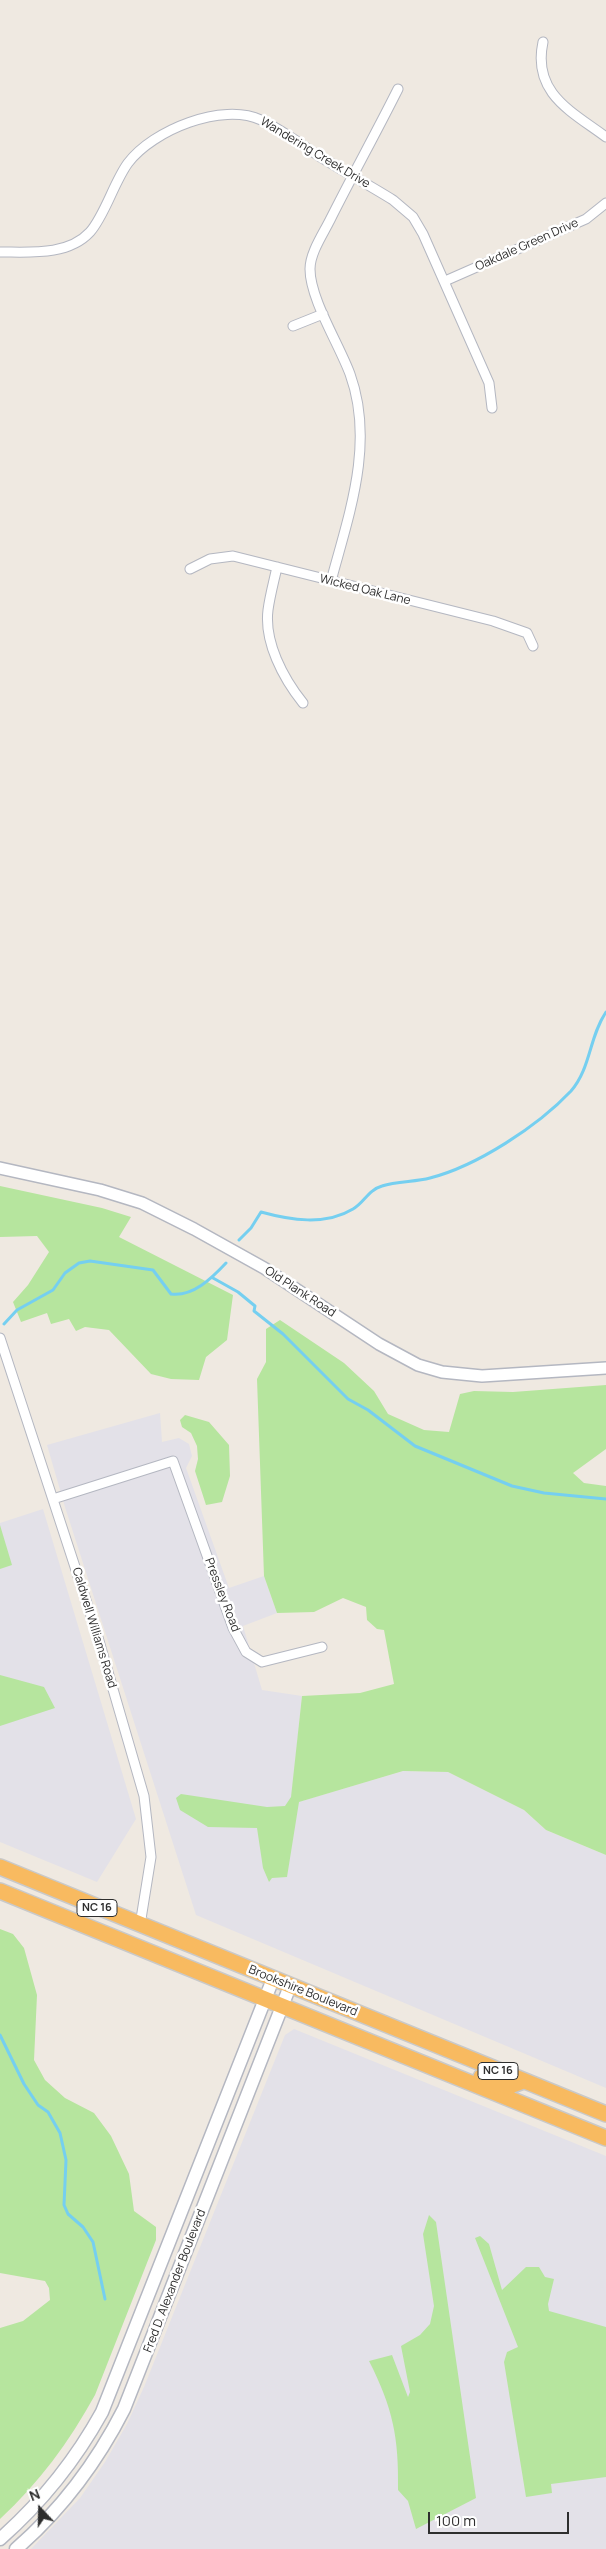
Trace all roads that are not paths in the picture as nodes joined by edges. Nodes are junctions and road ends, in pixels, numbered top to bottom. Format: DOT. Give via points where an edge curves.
graph roads {
  1 [pos="543,42"];
  2 [pos="398,89"];
  3 [pos="606,137"];
  4 [pos="351,176"];
  5 [pos="606,202"];
  6 [pos="0,252"];
  7 [pos="445,281"];
  8 [pos="324,314"];
  9 [pos="293,326"];
  10 [pos="492,408"];
  11 [pos="276,567"];
  12 [pos="190,569"];
  13 [pos="331,581"];
  14 [pos="533,646"];
  15 [pos="303,703"];
  16 [pos="0,1168"];
  17 [pos="0,1338"];
  18 [pos="606,1368"];
  19 [pos="53,1500"];
  20 [pos="322,1647"];
  21 [pos="0,1867"];
  22 [pos="0,1890"];
  23 [pos="140,1925"];
  24 [pos="141,1949"];
  25 [pos="228,1961"];
  26 [pos="273,1979"];
  27 [pos="290,1986"];
  28 [pos="265,1999"];
  29 [pos="282,2006"];
  30 [pos="407,2056"];
  31 [pos="523,2081"];
  32 [pos="514,2101"];
  33 [pos="606,2114"];
  34 [pos="606,2122"];
  35 [pos="606,2138"];
  36 [pos="0,2539"];
  37 [pos="16,2549"];
  1 -- 3 [label="street" via="541,68 553,96"];
  2 -- 4 [label="street"];
  4 -- 6 [label="street, Wandering Creek Drive" via="260,120 226,113 207,116 148,144 128,162 90,232 73,244 47,252"];
  4 -- 7 [label="street, Wandering Creek Drive" via="393,200 413,217"];
  4 -- 8 [label="street" via="310,266 311,284"];
  5 -- 7 [label="street, Oakdale Green Drive" via="586,219"];
  7 -- 10 [label="street, Wandering Creek Drive" via="489,383"];
  8 -- 9 [label="street"];
  8 -- 13 [label="street" via="351,377 360,424 354,496"];
  11 -- 12 [label="street, Wicked Oak Lane" via="233,556 210,559"];
  11 -- 13 [label="street, Wicked Oak Lane"];
  11 -- 15 [label="street" via="268,611 272,647 290,686"];
  13 -- 14 [label="street, Wicked Oak Lane" via="493,621 527,633"];
  16 -- 18 [label="street, Old Plank Road" via="100,1190 142,1203 264,1268 379,1344 418,1365 442,1372 482,1376"];
  17 -- 19 [label="street, Caldwell Williams Road"];
  19 -- 20 [label="street, Pressley Road" via="173,1461 233,1628 246,1652 262,1662"];
  19 -- 23 [label="street, Caldwell Williams Road" via="144,1796 151,1857"];
  21 -- 23 [label="highway, Brookshire Boulevard / NC 16"];
  22 -- 23 [label="highway" via="76,1906 127,1927"];
  22 -- 24 [label="highway, Brookshire Boulevard / NC 16"];
  23 -- 25 [label="highway, Brookshire Boulevard / NC 16"];
  24 -- 25 [label="highway" via="153,1940 202,1960"];
  24 -- 28 [label="highway, Brookshire Boulevard / NC 16"];
  25 -- 26 [label="highway, Brookshire Boulevard / NC 16"];
  26 -- 27 [label="highway, Brookshire Boulevard / NC 16"];
  26 -- 28 [label="main road, Fred D. Alexander Boulevard"];
  27 -- 29 [label="main road, Fred D. Alexander Boulevard"];
  27 -- 31 [label="highway, Brookshire Boulevard / NC 16"];
  28 -- 29 [label="highway, Brookshire Boulevard / NC 16"];
  28 -- 36 [label="main road, Fred D. Alexander Boulevard" via="102,2412 86,2442 55,2484"];
  29 -- 30 [label="highway, Brookshire Boulevard / NC 16"];
  29 -- 37 [label="main road, Fred D. Alexander Boulevard" via="124,2409 85,2474"];
  30 -- 31 [label="highway" via="510,2086"];
  30 -- 32 [label="highway, Brookshire Boulevard / NC 16"];
  31 -- 33 [label="highway, Brookshire Boulevard / NC 16"];
  32 -- 34 [label="highway" via="526,2095 537,2097"];
  32 -- 35 [label="highway, Brookshire Boulevard / NC 16"];
}
